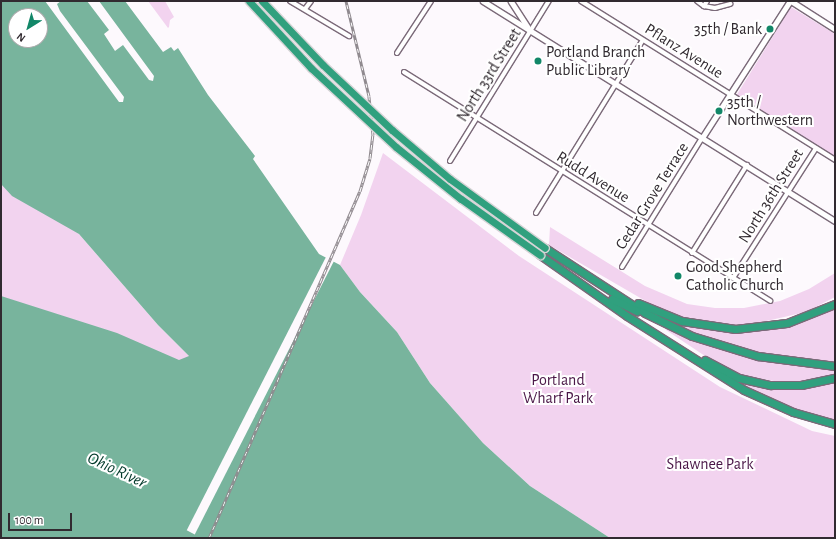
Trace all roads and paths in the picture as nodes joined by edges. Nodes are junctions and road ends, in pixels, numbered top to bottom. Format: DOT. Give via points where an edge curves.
graph roads {
  1 [pos="249,1"];
  2 [pos="262,1"];
  3 [pos="290,1"];
  4 [pos="311,1"];
  5 [pos="431,1"];
  6 [pos="483,1"];
  7 [pos="511,1"];
  8 [pos="549,1"];
  9 [pos="581,1"];
  10 [pos="697,1"];
  11 [pos="708,1"];
  12 [pos="791,1"];
  13 [pos="730,4"];
  14 [pos="704,6"];
  15 [pos="305,9"];
  16 [pos="835,29"];
  17 [pos="531,30"];
  18 [pos="350,36"];
  19 [pos="643,40"];
  20 [pos="397,53"];
  21 [pos="404,72"];
  22 [pos="617,85"];
  23 [pos="730,94"];
  24 [pos="477,118"];
  25 [pos="702,138"];
  26 [pos="816,148"];
  27 [pos="835,160"];
  28 [pos="450,161"];
  29 [pos="747,165"];
  30 [pos="562,171"];
  31 [pos="788,191"];
  32 [pos="536,213"];
  33 [pos="835,221"];
  34 [pos="648,225"];
  35 [pos="692,253"];
  36 [pos="622,267"];
  37 [pos="733,278"];
  38 [pos="586,286"];
  39 [pos="620,295"];
  40 [pos="770,301"];
  41 [pos="835,304"];
  42 [pos="616,306"];
  43 [pos="835,367"];
  44 [pos="833,379"];
  45 [pos="835,424"];
  1 -- 38 [label="highway, bridge" via="311,68 396,147 461,199"];
  2 -- 39 [label="highway, bridge" via="323,65 392,130 450,179 545,248"];
  3 -- 15 [label="street"];
  4 -- 15 [label="street"];
  5 -- 20 [label="street"];
  6 -- 17 [label="street"];
  7 -- 17 [label="street"];
  8 -- 17 [label="street, North 33rd Street"];
  9 -- 19 [label="street, Pflanz Avenue"];
  10 -- 14 [label="street"];
  11 -- 14 [label="street"];
  12 -- 16 [label="street"];
  12 -- 23 [label="street"];
  13 -- 14 [label="street" via="712,9"];
  15 -- 18 [label="street"];
  17 -- 22 [label="street"];
  17 -- 24 [label="street, North 33rd Street"];
  19 -- 22 [label="street"];
  19 -- 23 [label="street, Pflanz Avenue"];
  21 -- 24 [label="street, Rudd Avenue"];
  22 -- 25 [label="street"];
  22 -- 30 [label="street"];
  23 -- 25 [label="street"];
  23 -- 26 [label="street, Pflanz Avenue"];
  24 -- 28 [label="street, North 33rd Street"];
  24 -- 30 [label="street, Rudd Avenue"];
  25 -- 29 [label="street"];
  25 -- 34 [label="street, Cedar Grove Terrace"];
  26 -- 27 [label="street, Pflanz Avenue"];
  26 -- 31 [label="street, North 36th Street"];
  29 -- 31 [label="street"];
  29 -- 35 [label="street"];
  30 -- 32 [label="street"];
  30 -- 34 [label="street, Rudd Avenue"];
  31 -- 33 [label="street"];
  31 -- 37 [label="street, North 36th Street"];
  34 -- 35 [label="street, Rudd Avenue"];
  34 -- 36 [label="street, Cedar Grove Terrace"];
  35 -- 37 [label="street, Rudd Avenue"];
  37 -- 40 [label="street, Rudd Avenue"];
  38 -- 42 [label="highway"];
  38 -- 43 [label="highway" via="685,335 722,349 766,360"];
  39 -- 41 [label="highway" via="682,321 727,328 784,323"];
  39 -- 43 [label="highway" via="675,328 720,346 773,359"];
  42 -- 44 [label="highway" via="712,365 739,378 785,386"];
  42 -- 45 [label="highway" via="627,316 744,390 793,412"];
}
